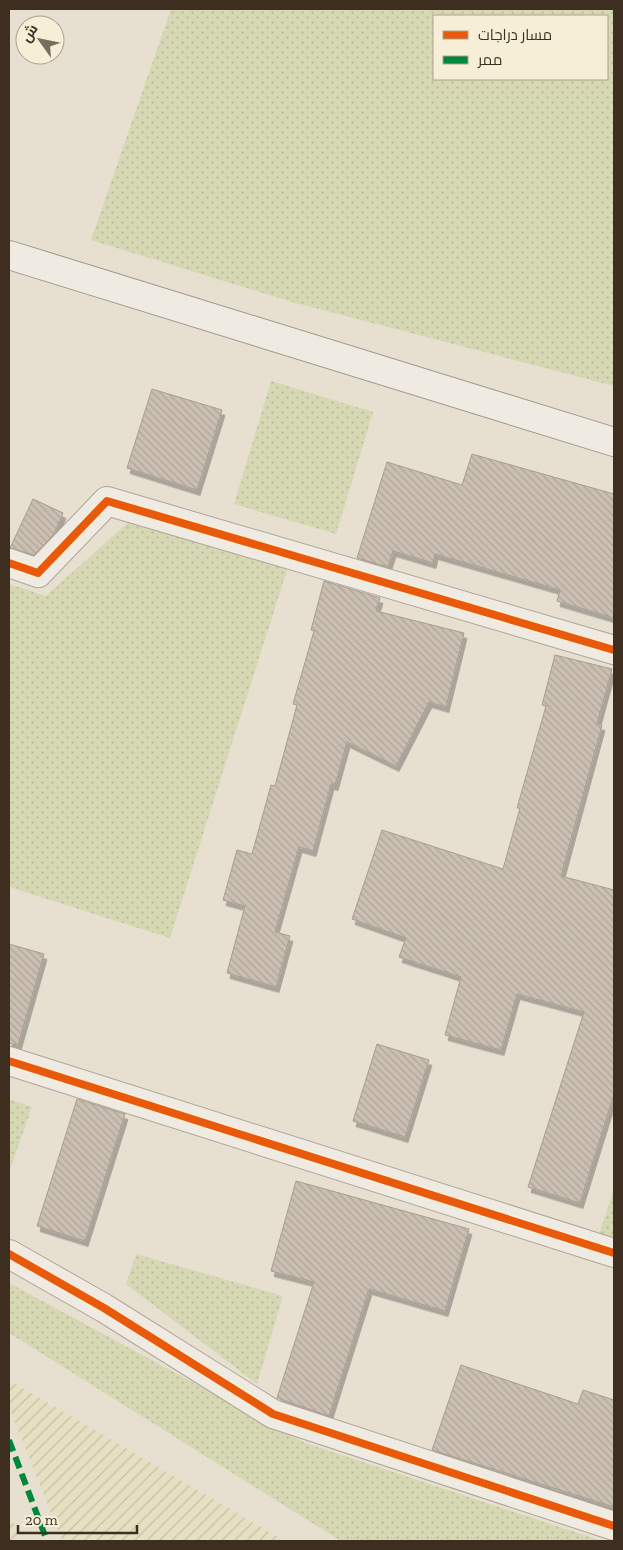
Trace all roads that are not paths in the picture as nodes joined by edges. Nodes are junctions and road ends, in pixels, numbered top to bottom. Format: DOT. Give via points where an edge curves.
graph roads {
  1 [pos="9,255"];
  2 [pos="614,442"];
  3 [pos="9,564"];
  4 [pos="614,650"];
  5 [pos="9,1061"];
  6 [pos="614,1253"];
  7 [pos="9,1254"];
  8 [pos="614,1526"];
  1 -- 2 [label="street"];
  3 -- 4 [label="street" via="38,573 107,501"];
  5 -- 6 [label="street"];
  7 -- 8 [label="street" via="104,1308 273,1414"];
}
